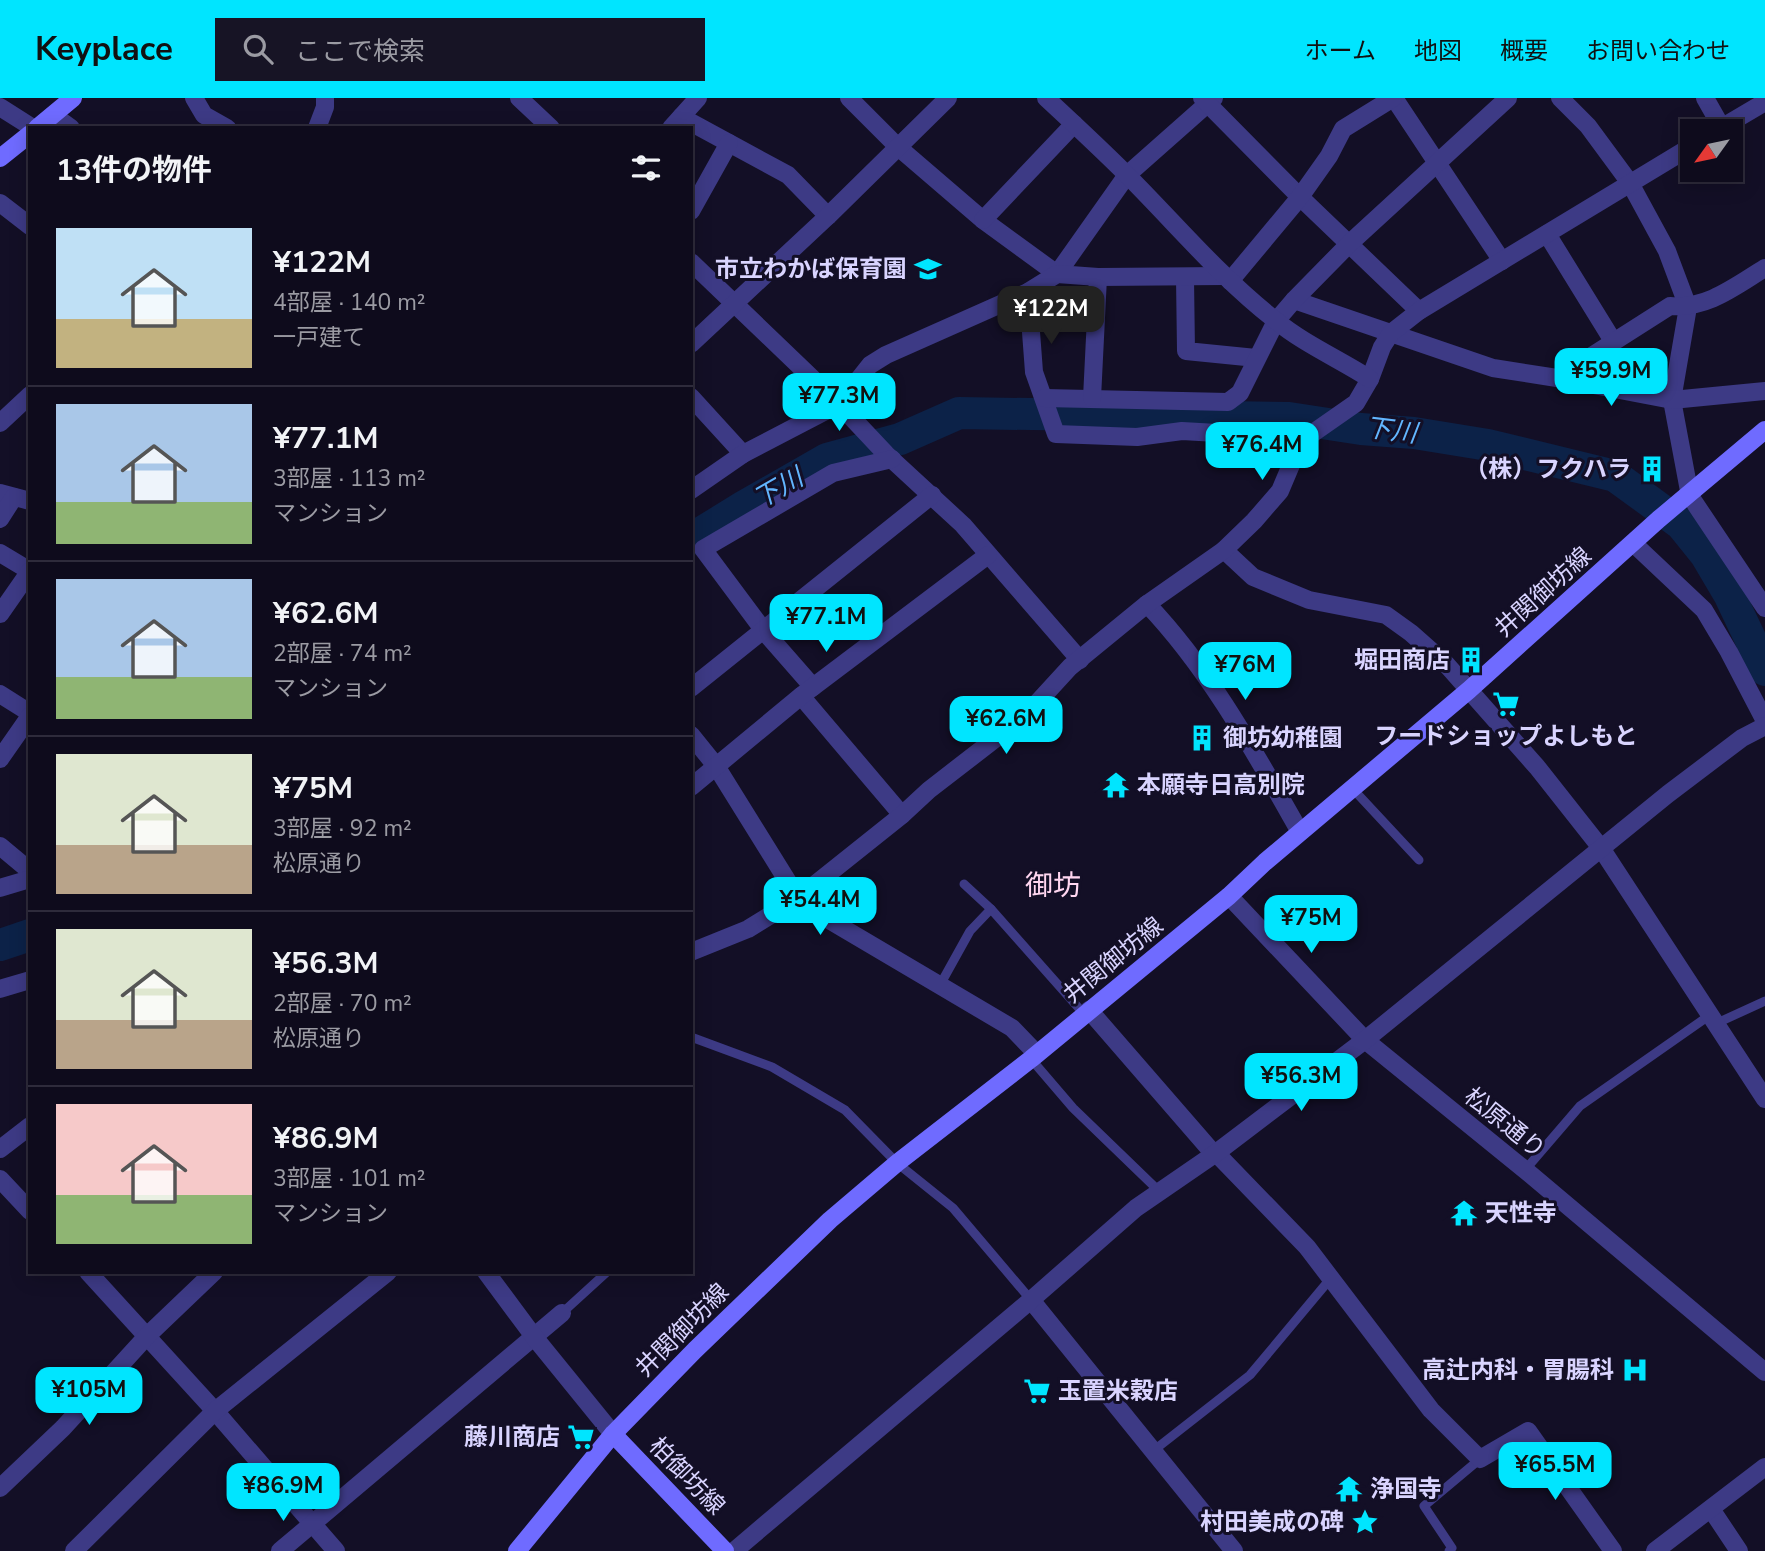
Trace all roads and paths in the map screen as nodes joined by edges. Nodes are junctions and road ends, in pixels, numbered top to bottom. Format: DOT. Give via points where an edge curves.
graph roads {
  1 [pos="73,98"];
  2 [pos="194,98"];
  3 [pos="325,98"];
  4 [pos="520,98"];
  5 [pos="698,98"];
  6 [pos="849,98"];
  7 [pos="948,98"];
  8 [pos="1046,98"];
  9 [pos="1394,98"];
  10 [pos="1508,98"];
  11 [pos="1560,98"];
  12 [pos="1705,98"];
  13 [pos="1208,100"];
  14 [pos="1765,102"];
  15 [pos="0,107"];
  16 [pos="53,115"];
  17 [pos="1714,119"];
  18 [pos="1737,119"];
  19 [pos="676,122"];
  20 [pos="1074,124"];
  21 [pos="32,126"];
  22 [pos="38,126"];
  23 [pos="68,126"];
  24 [pos="223,126"];
  25 [pos="318,126"];
  26 [pos="549,126"];
  27 [pos="693,129"];
  28 [pos="28,136"];
  29 [pos="729,143"];
  30 [pos="898,147"];
  31 [pos="1680,153"];
  32 [pos="0,158"];
  33 [pos="1438,162"];
  34 [pos="1127,175"];
  35 [pos="1630,183"];
  36 [pos="1300,197"];
  37 [pos="0,203"];
  38 [pos="693,207"];
  39 [pos="828,216"];
  40 [pos="983,220"];
  41 [pos="28,224"];
  42 [pos="1547,234"];
  43 [pos="1350,243"];
  44 [pos="1502,261"];
  45 [pos="693,264"];
  46 [pos="1765,268"];
  47 [pos="1057,274"];
  48 [pos="1098,277"];
  49 [pos="1185,278"];
  50 [pos="1227,279"];
  51 [pos="1028,292"];
  52 [pos="1294,300"];
  53 [pos="735,304"];
  54 [pos="1688,307"];
  55 [pos="1419,311"];
  56 [pos="1276,321"];
  57 [pos="1391,333"];
  58 [pos="1613,341"];
  59 [pos="693,342"];
  60 [pos="1256,358"];
  61 [pos="1557,378"];
  62 [pos="1370,380"];
  63 [pos="1765,391"];
  64 [pos="28,397"];
  65 [pos="1092,398"];
  66 [pos="693,399"];
  67 [pos="1672,400"];
  68 [pos="1045,401"];
  69 [pos="839,404"];
  70 [pos="0,423"];
  71 [pos="1765,430"];
  72 [pos="1299,446"];
  73 [pos="743,454"];
  74 [pos="889,457"];
  75 [pos="693,489"];
  76 [pos="932,495"];
  77 [pos="1690,496"];
  78 [pos="15,497"];
  79 [pos="0,519"];
  80 [pos="1634,544"];
  81 [pos="1224,550"];
  82 [pos="0,553"];
  83 [pos="988,555"];
  84 [pos="28,570"];
  85 [pos="28,574"];
  86 [pos="1147,604"];
  87 [pos="1765,608"];
  88 [pos="0,614"];
  89 [pos="764,631"];
  90 [pos="1080,660"];
  91 [pos="693,686"];
  92 [pos="1469,690"];
  93 [pos="807,691"];
  94 [pos="0,694"];
  95 [pos="28,714"];
  96 [pos="28,718"];
  97 [pos="1765,724"];
  98 [pos="693,737"];
  99 [pos="0,759"];
  100 [pos="716,766"];
  101 [pos="693,785"];
  102 [pos="1352,788"];
  103 [pos="902,815"];
  104 [pos="1300,832"];
  105 [pos="0,846"];
  106 [pos="1601,848"];
  107 [pos="1419,860"];
  108 [pos="28,869"];
  109 [pos="28,880"];
  110 [pos="964,884"];
  111 [pos="0,888"];
  112 [pos="1229,896"];
  113 [pos="798,898"];
  114 [pos="991,909"];
  115 [pos="693,951"];
  116 [pos="28,981"];
  117 [pos="940,985"];
  118 [pos="0,989"];
  119 [pos="1765,1001"];
  120 [pos="1087,1012"];
  121 [pos="1713,1019"];
  122 [pos="693,1038"];
  123 [pos="1365,1040"];
  124 [pos="1034,1057"];
  125 [pos="1765,1099"];
  126 [pos="28,1128"];
  127 [pos="0,1149"];
  128 [pos="1215,1153"];
  129 [pos="897,1163"];
  130 [pos="1525,1170"];
  131 [pos="0,1179"];
  132 [pos="1161,1193"];
  133 [pos="28,1209"];
  134 [pos="90,1274"];
  135 [pos="212,1274"];
  136 [pos="386,1274"];
  137 [pos="487,1274"];
  138 [pos="605,1274"];
  139 [pos="1331,1278"];
  140 [pos="1031,1300"];
  141 [pos="562,1313"];
  142 [pos="147,1336"];
  143 [pos="535,1338"];
  144 [pos="1765,1373"];
  145 [pos="215,1411"];
  146 [pos="613,1434"];
  147 [pos="1153,1451"];
  148 [pos="1480,1459"];
  149 [pos="1765,1467"];
  150 [pos="0,1489"];
  151 [pos="1711,1509"];
  152 [pos="311,1523"];
  153 [pos="74,1551"];
  154 [pos="280,1551"];
  155 [pos="336,1551"];
  156 [pos="517,1551"];
  157 [pos="725,1551"];
  158 [pos="734,1551"];
  159 [pos="1234,1551"];
  160 [pos="1449,1551"];
  161 [pos="1613,1551"];
  162 [pos="1655,1551"];
  163 [pos="1739,1551"];
  1 -- 16 [label="main road"];
  2 -- 24 [label="street" via="204,115"];
  3 -- 25 [label="street"];
  4 -- 26 [label="street"];
  5 -- 19 [label="street"];
  6 -- 30 [label="street"];
  7 -- 30 [label="street"];
  8 -- 20 [label="street"];
  9 -- 33 [label="street"];
  9 -- 36 [label="street" via="1343,129"];
  10 -- 33 [label="street"];
  11 -- 35 [label="street" via="1588,126"];
  12 -- 17 [label="street"];
  13 -- 34 [label="street"];
  13 -- 36 [label="street"];
  14 -- 18 [label="street"];
  15 -- 21 [label="street"];
  16 -- 22 [label="main road"];
  16 -- 23 [label="street"];
  20 -- 34 [label="street"];
  20 -- 40 [label="street"];
  27 -- 29 [label="street"];
  28 -- 32 [label="main road"];
  29 -- 38 [label="street"];
  29 -- 39 [label="street" via="788,175"];
  30 -- 39 [label="street"];
  30 -- 40 [label="street"];
  31 -- 35 [label="street"];
  33 -- 43 [label="street"];
  33 -- 44 [label="street"];
  34 -- 47 [label="street"];
  34 -- 50 [label="street"];
  35 -- 42 [label="street"];
  35 -- 54 [label="street" via="1667,251"];
  36 -- 43 [label="street"];
  36 -- 50 [label="street"];
  37 -- 41 [label="street"];
  39 -- 53 [label="street"];
  40 -- 47 [label="street"];
  42 -- 44 [label="street"];
  42 -- 58 [label="street"];
  43 -- 52 [label="street"];
  43 -- 55 [label="street"];
  44 -- 55 [label="street"];
  45 -- 53 [label="street"];
  46 -- 54 [label="street" via="1713,299"];
  47 -- 48 [label="street"];
  47 -- 51 [label="street"];
  48 -- 49 [label="street"];
  48 -- 65 [label="street"];
  49 -- 50 [label="street"];
  49 -- 60 [label="street" via="1186,351"];
  50 -- 56 [label="street"];
  51 -- 68 [label="street" via="1034,372"];
  51 -- 69 [label="street" via="886,355 870,365"];
  52 -- 56 [label="street"];
  52 -- 57 [label="street"];
  53 -- 59 [label="street"];
  53 -- 69 [label="street"];
  54 -- 58 [label="street" via="1670,306"];
  54 -- 67 [label="street"];
  55 -- 57 [label="street"];
  56 -- 60 [label="street"];
  56 -- 62 [label="street"];
  57 -- 61 [label="street" via="1493,369"];
  57 -- 62 [label="street"];
  58 -- 61 [label="street"];
  60 -- 65 [label="street" via="1240,394 1228,402"];
  61 -- 67 [label="street"];
  62 -- 72 [label="street" via="1349,410"];
  63 -- 67 [label="street"];
  64 -- 70 [label="street"];
  65 -- 68 [label="street"];
  66 -- 73 [label="street"];
  67 -- 77 [label="street"];
  68 -- 72 [label="street" via="1056,434 1137,437 1182,430 1270,436"];
  69 -- 73 [label="street"];
  69 -- 74 [label="street"];
  71 -- 77 [label="main road, 井関御坊線"];
  72 -- 81 [label="street" via="1280,491"];
  73 -- 75 [label="street"];
  74 -- 76 [label="street"];
  74 -- 89 [label="street" via="833,473 703,549"];
  76 -- 83 [label="street"];
  76 -- 89 [label="street"];
  77 -- 80 [label="main road, 井関御坊線"];
  77 -- 87 [label="street"];
  78 -- 79 [label="street"];
  80 -- 92 [label="main road, 井関御坊線"];
  80 -- 97 [label="street" via="1704,610"];
  81 -- 86 [label="street"];
  81 -- 92 [label="street" via="1253,578 1309,600 1386,615 1446,664"];
  82 -- 84 [label="street"];
  83 -- 90 [label="street"];
  83 -- 93 [label="street"];
  85 -- 88 [label="street"];
  86 -- 90 [label="street"];
  86 -- 104 [label="street" via="1209,682"];
  89 -- 91 [label="street"];
  89 -- 93 [label="street"];
  90 -- 103 [label="street" via="1026,715"];
  92 -- 102 [label="main road, 井関御坊線"];
  92 -- 106 [label="street"];
  93 -- 100 [label="street"];
  93 -- 103 [label="street"];
  94 -- 95 [label="street"];
  96 -- 99 [label="street"];
  97 -- 106 [label="street"];
  98 -- 100 [label="street"];
  100 -- 101 [label="street"];
  100 -- 113 [label="street"];
  102 -- 104 [label="main road, 井関御坊線"];
  102 -- 107 [label="lane"];
  103 -- 113 [label="street"];
  104 -- 112 [label="main road, 井関御坊線"];
  105 -- 108 [label="street"];
  106 -- 121 [label="street"];
  106 -- 123 [label="street"];
  109 -- 111 [label="street"];
  110 -- 114 [label="lane"];
  112 -- 120 [label="main road, 井関御坊線"];
  112 -- 123 [label="street, 松原通り"];
  113 -- 115 [label="street" via="748,929"];
  113 -- 117 [label="street"];
  114 -- 117 [label="lane" via="970,931"];
  114 -- 120 [label="lane"];
  116 -- 118 [label="street"];
  117 -- 124 [label="street" via="1012,1028"];
  119 -- 121 [label="lane"];
  120 -- 124 [label="main road, 井関御坊線"];
  120 -- 128 [label="street"];
  121 -- 125 [label="street"];
  121 -- 130 [label="lane" via="1580,1106"];
  122 -- 129 [label="lane" via="772,1067 845,1110"];
  123 -- 128 [label="street"];
  123 -- 130 [label="street, 松原通り"];
  124 -- 129 [label="main road, 井関御坊線"];
  124 -- 132 [label="lane" via="1073,1108"];
  126 -- 127 [label="street"];
  128 -- 132 [label="street"];
  128 -- 139 [label="street"];
  129 -- 140 [label="lane" via="953,1208"];
  129 -- 146 [label="main road, 井関御坊線" via="830,1220"];
  130 -- 144 [label="street, 松原通り"];
  131 -- 133 [label="street"];
  132 -- 140 [label="street" via="1136,1208"];
  134 -- 142 [label="street"];
  135 -- 142 [label="street"];
  136 -- 145 [label="street"];
  137 -- 143 [label="street"];
  138 -- 141 [label="lane"];
  139 -- 147 [label="lane" via="1250,1375"];
  139 -- 148 [label="street" via="1431,1410"];
  140 -- 147 [label="street"];
  140 -- 158 [label="street"];
  141 -- 143 [label="street"];
  142 -- 145 [label="street"];
  142 -- 150 [label="street"];
  143 -- 146 [label="street"];
  143 -- 152 [label="street"];
  145 -- 152 [label="street"];
  145 -- 153 [label="street"];
  146 -- 156 [label="main road, 井関御坊線"];
  146 -- 157 [label="main road, 柏御坊線"];
  147 -- 159 [label="street"];
  148 -- 160 [label="lane" via="1424,1506 1452,1548"];
  148 -- 161 [label="street" via="1528,1431"];
  149 -- 151 [label="street"];
  151 -- 162 [label="street"];
  151 -- 163 [label="street"];
  152 -- 154 [label="street"];
  152 -- 155 [label="street"];
}
